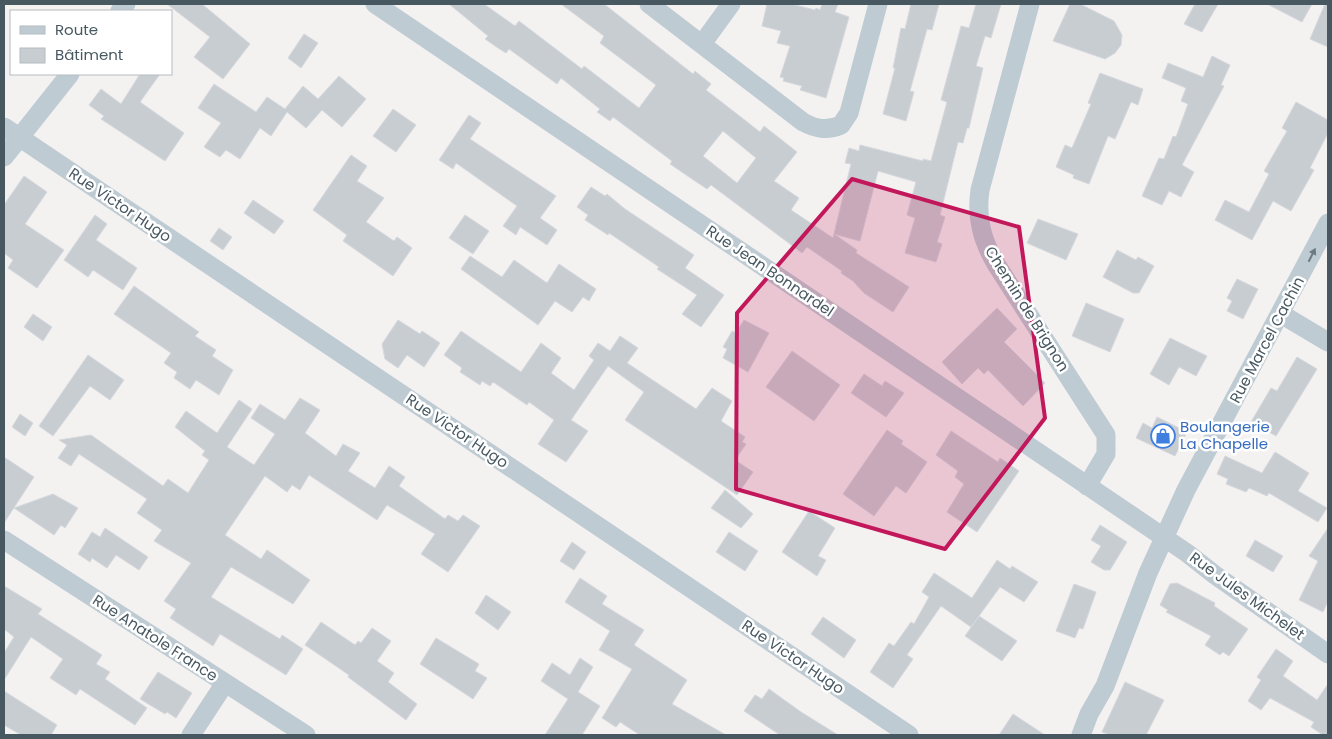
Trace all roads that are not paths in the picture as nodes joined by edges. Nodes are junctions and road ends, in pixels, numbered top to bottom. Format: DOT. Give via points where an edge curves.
graph roads {
  1 [pos="375,4"];
  2 [pos="649,4"];
  3 [pos="731,4"];
  4 [pos="878,4"];
  5 [pos="1030,4"];
  6 [pos="702,44"];
  7 [pos="69,75"];
  8 [pos="4,127"];
  9 [pos="20,138"];
  10 [pos="4,157"];
  11 [pos="1328,224"];
  12 [pos="1281,314"];
  13 [pos="1328,342"];
  14 [pos="1088,486"];
  15 [pos="1165,538"];
  16 [pos="4,540"];
  17 [pos="1328,654"];
  18 [pos="225,683"];
  19 [pos="191,735"];
  20 [pos="306,735"];
  21 [pos="909,735"];
  22 [pos="1081,735"];
  1 -- 14 [label="street, Rue Jean Bonnardel"];
  2 -- 6 [label="street"];
  3 -- 6 [label="street"];
  4 -- 6 [label="street" via="846,122 835,128 819,129 803,122"];
  5 -- 14 [label="street, Chemin de Brignon" via="980,190 979,217 990,253 1106,435 1106,454"];
  7 -- 9 [label="street"];
  8 -- 9 [label="street, Rue Victor Hugo"];
  9 -- 10 [label="street"];
  9 -- 21 [label="street, Rue Victor Hugo"];
  12 -- 11 [label="street, Rue Marcel Cachin, one-way"];
  12 -- 13 [label="street"];
  12 -- 15 [label="street, Rue Marcel Cachin" via="1186,490"];
  14 -- 15 [label="street, Rue Jean Bonnardel"];
  15 -- 17 [label="street, Rue Jules Michelet"];
  15 -- 22 [label="street, Rue Marcel Cachin" via="1148,573 1106,686"];
  16 -- 18 [label="street, Rue Anatole France"];
  18 -- 19 [label="street"];
  18 -- 20 [label="street, Rue Anatole France"];
}
